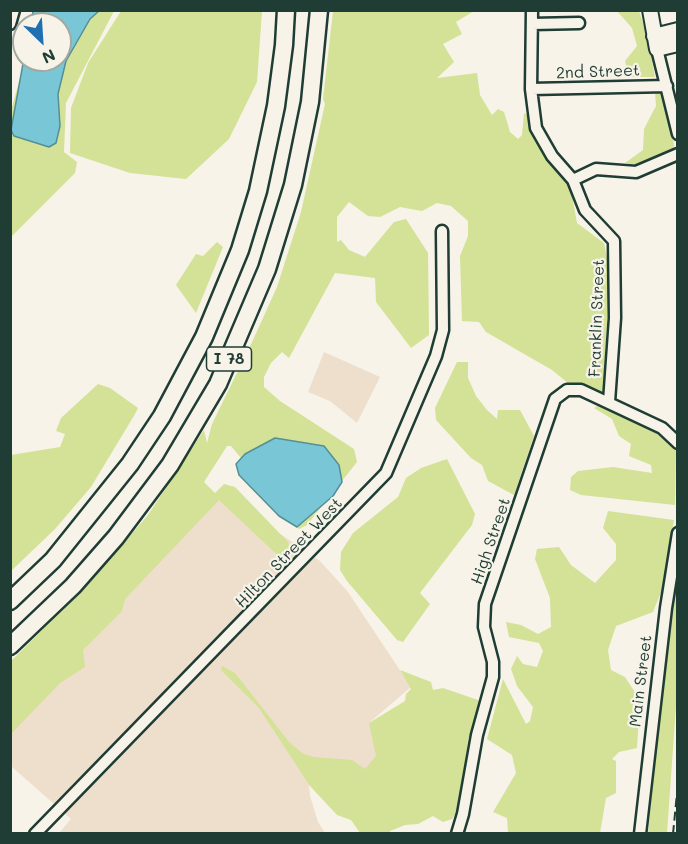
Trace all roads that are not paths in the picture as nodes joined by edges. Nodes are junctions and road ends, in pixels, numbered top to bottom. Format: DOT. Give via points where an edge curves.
graph roads {
  1 [pos="14,10"];
  2 [pos="286,10"];
  3 [pos="320,10"];
  4 [pos="531,10"];
  5 [pos="650,10"];
  6 [pos="10,24"];
  7 [pos="532,24"];
  8 [pos="579,24"];
  9 [pos="678,30"];
  10 [pos="656,42"];
  11 [pos="678,44"];
  12 [pos="667,86"];
  13 [pos="531,89"];
  14 [pos="678,134"];
  15 [pos="678,154"];
  16 [pos="573,180"];
  17 [pos="442,231"];
  18 [pos="609,402"];
  19 [pos="678,443"];
  20 [pos="678,533"];
  21 [pos="10,602"];
  22 [pos="10,645"];
  23 [pos="35,834"];
  24 [pos="457,834"];
  25 [pos="640,834"];
  1 -- 6 [label="street"];
  2 -- 21 [label="highway, I 78" via="265,164 240,250 209,327 178,389 130,464 53,560"];
  3 -- 22 [label="highway, I 78" via="310,102 293,185 267,269 218,384 170,465 116,537 73,586"];
  4 -- 7 [label="street, Franklin Street"];
  5 -- 10 [label="main road"];
  7 -- 8 [label="street"];
  7 -- 13 [label="street, Franklin Street"];
  9 -- 10 [label="main road"];
  10 -- 11 [label="main road"];
  10 -- 12 [label="street"];
  12 -- 13 [label="street, 2nd Street"];
  12 -- 14 [label="street"];
  13 -- 16 [label="street, Franklin Street" via="536,128 552,156"];
  15 -- 16 [label="street" via="636,172 596,169"];
  16 -- 18 [label="street, Franklin Street" via="585,210 614,241 615,318"];
  17 -- 23 [label="street, Hilton Street West" via="443,330 436,356 386,473"];
  18 -- 19 [label="street, High Street" via="662,428"];
  18 -- 24 [label="street, High Street" via="573,388 555,399 485,604 484,627 493,677"];
  20 -- 25 [label="street, Main Street"];
}
